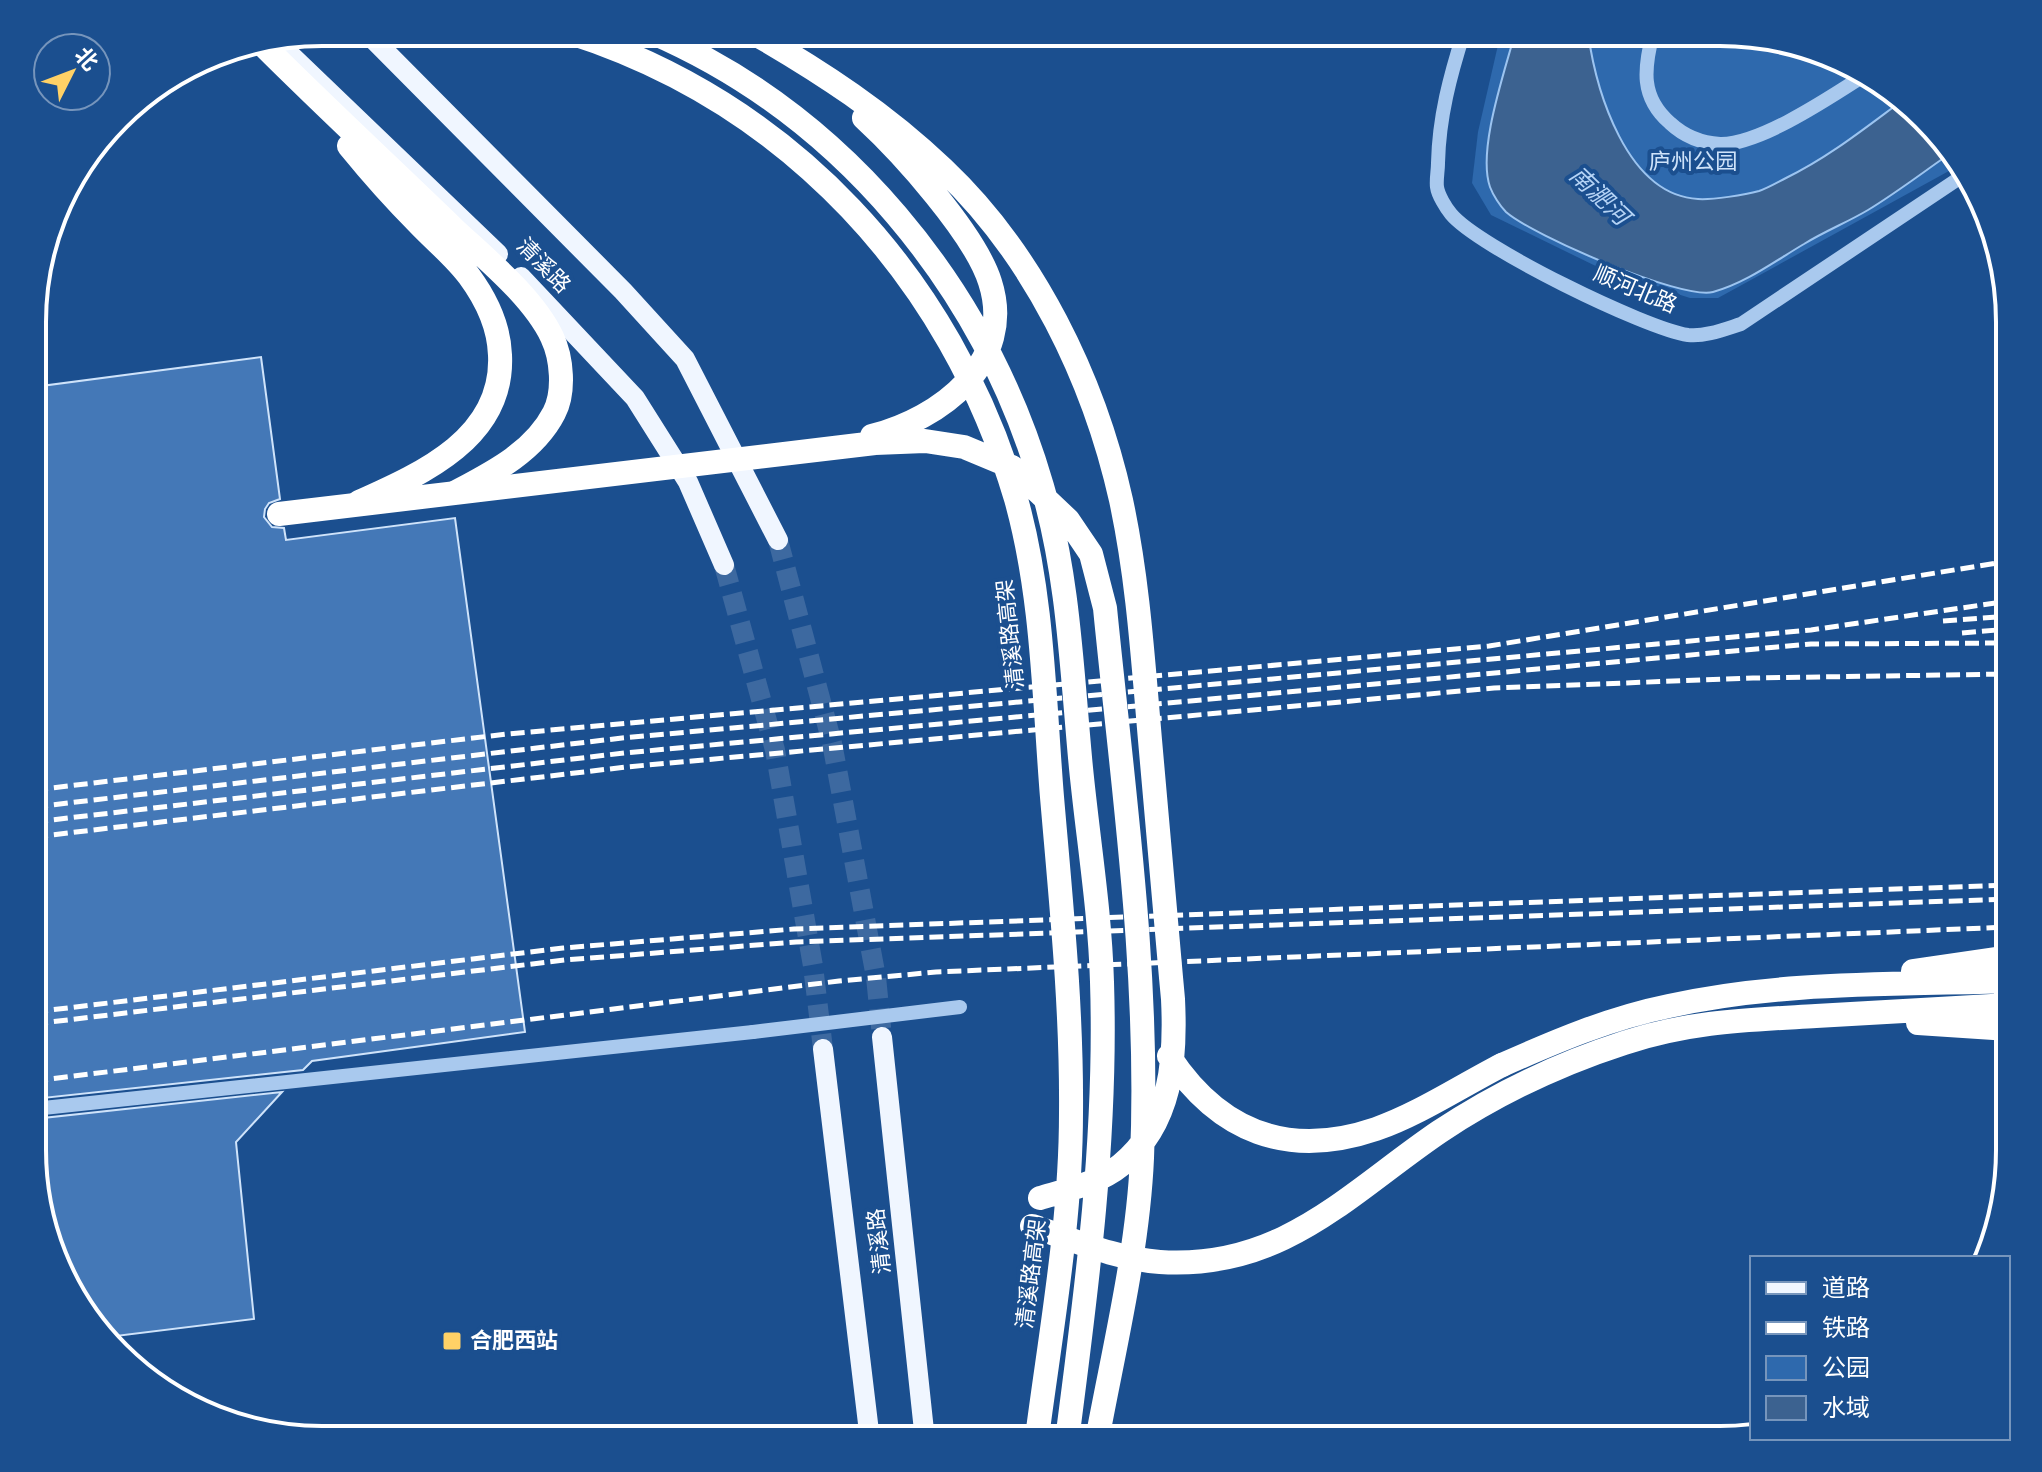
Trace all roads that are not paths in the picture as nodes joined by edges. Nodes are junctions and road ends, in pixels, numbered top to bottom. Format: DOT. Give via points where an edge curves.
graph roads {
  1 [pos="380,46"];
  2 [pos="609,46"];
  3 [pos="683,46"];
  4 [pos="777,46"];
  5 [pos="1460,47"];
  6 [pos="1650,47"];
  7 [pos="274,50"];
  8 [pos="274,50"];
  9 [pos="274,50"];
  10 [pos="803,61"];
  11 [pos="1855,82"];
  12 [pos="1956,180"];
  13 [pos="456,492"];
  14 [pos="354,505"];
  15 [pos="778,540"];
  16 [pos="724,565"];
  17 [pos="1995,959"];
  18 [pos="1140,972"];
  19 [pos="1995,981"];
  20 [pos="1796,988"];
  21 [pos="1995,1006"];
  22 [pos="960,1007"];
  23 [pos="1804,1017"];
  24 [pos="1995,1028"];
  25 [pos="882,1037"];
  26 [pos="823,1049"];
  27 [pos="47,1108"];
  28 [pos="1040,1198"];
  29 [pos="1032,1226"];
  30 [pos="868,1425"];
  31 [pos="923,1425"];
  32 [pos="1038,1426"];
  33 [pos="1069,1426"];
  34 [pos="1100,1426"];
  1 -- 15 [label="main road, 清溪路" via="685,359"];
  2 -- 32 [label="highway, 清溪路高架, bridge" via="736,110 789,149 860,218 936,316 988,419 1016,501 1034,589 1068,983 1072,1115 1065,1220"];
  3 -- 33 [label="highway, bridge" via="755,87 803,124 881,196 925,249 990,352 1043,488 1063,584 1102,979 1095,1223"];
  4 -- 10 [label="highway, bridge"];
  5 -- 12 [label="street, 顺河北路" via="1439,128 1437,189 1451,214 1522,263 1653,325 1690,335 1741,324"];
  6 -- 11 [label="street" via="1650,101 1680,132 1701,141 1723,144 1748,138 1805,114"];
  7 -- 13 [label="highway" via="484,257 552,337 559,359 555,412 538,436 505,465"];
  8 -- 14 [label="highway" via="385,190 467,273 483,296 500,345 497,395 471,434 435,464"];
  9 -- 16 [label="main road, 清溪路" via="515,270 635,398 688,482"];
  10 -- 14 [label="highway, bridge" via="874,127 977,252 991,283 995,315 990,346 960,392 886,433 820,449"];
  10 -- 28 [label="highway, bridge" via="904,134 945,170 996,228 1058,326 1080,374 1121,500 1139,607 1168,937 1175,1041 1171,1080 1143,1143 1119,1167"];
  13 -- 14 [label="highway, bridge" via="279,514"];
  13 -- 18 [label="highway, bridge" via="875,443 925,441 964,447 1012,467 1068,520 1095,567 1105,608"];
  17 -- 20 [label="highway"];
  18 -- 20 [label="highway, bridge" via="1169,1055 1211,1107 1258,1132 1321,1142 1378,1128 1565,1036 1617,1019 1722,996"];
  18 -- 34 [label="highway, bridge" via="1142,1162"];
  19 -- 20 [label="highway"];
  21 -- 23 [label="highway"];
  22 -- 27 [label="street, bridge"];
  23 -- 24 [label="highway"];
  23 -- 29 [label="highway, bridge" via="1680,1027 1576,1060 1440,1132 1303,1230 1239,1254 1160,1262 1106,1252"];
  25 -- 31 [label="main road, 清溪路"];
  26 -- 30 [label="main road, 清溪路"];
}
